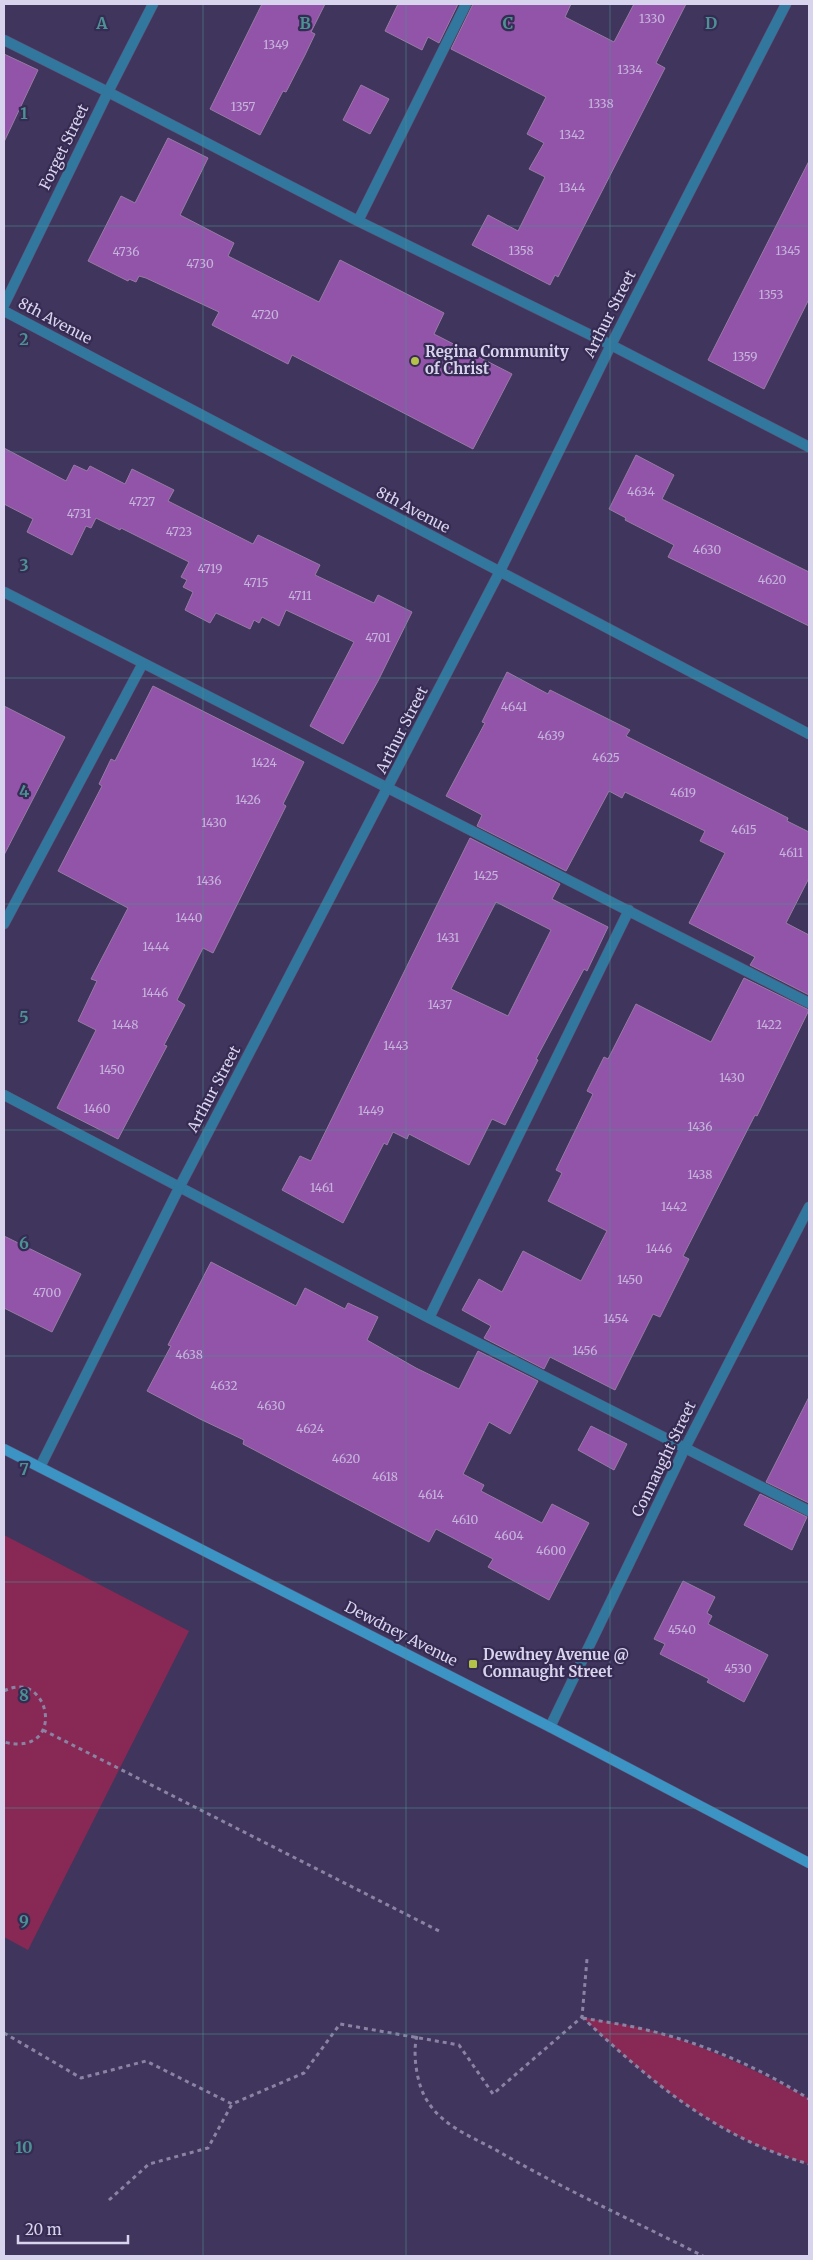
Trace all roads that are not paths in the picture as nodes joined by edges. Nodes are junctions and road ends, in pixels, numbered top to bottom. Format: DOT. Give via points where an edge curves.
graph roads {
  1 [pos="153,4"];
  2 [pos="466,4"];
  3 [pos="786,4"];
  4 [pos="4,40"];
  5 [pos="108,92"];
  6 [pos="358,221"];
  7 [pos="4,305"];
  8 [pos="4,312"];
  9 [pos="611,345"];
  10 [pos="809,447"];
  11 [pos="499,573"];
  12 [pos="4,592"];
  13 [pos="143,663"];
  14 [pos="809,734"];
  15 [pos="388,789"];
  16 [pos="629,910"];
  17 [pos="4,924"];
  18 [pos="809,1003"];
  19 [pos="4,1096"];
  20 [pos="179,1188"];
  21 [pos="809,1207"];
  22 [pos="429,1318"];
  23 [pos="685,1448"];
  24 [pos="4,1449"];
  25 [pos="40,1467"];
  26 [pos="809,1511"];
  27 [pos="550,1727"];
  28 [pos="809,1863"];
  1 -- 5 [label="street, Forget Street"];
  2 -- 6 [label="street"];
  3 -- 9 [label="street, Arthur Street"];
  4 -- 5 [label="street"];
  5 -- 6 [label="street"];
  5 -- 7 [label="street, Forget Street"];
  6 -- 9 [label="street"];
  8 -- 11 [label="street, 8th Avenue"];
  9 -- 10 [label="street"];
  9 -- 11 [label="street, Arthur Street"];
  11 -- 14 [label="street, 8th Avenue"];
  11 -- 15 [label="street, Arthur Street"];
  12 -- 13 [label="street"];
  13 -- 15 [label="street"];
  13 -- 17 [label="street"];
  15 -- 16 [label="street"];
  15 -- 20 [label="street, Arthur Street"];
  16 -- 18 [label="street"];
  16 -- 22 [label="street"];
  19 -- 20 [label="street"];
  20 -- 22 [label="street"];
  20 -- 25 [label="street, Arthur Street"];
  21 -- 23 [label="street, Connaught Street"];
  22 -- 23 [label="street"];
  23 -- 26 [label="street"];
  23 -- 27 [label="street, Connaught Street"];
  24 -- 25 [label="main road, Dewdney Avenue"];
  25 -- 27 [label="main road, Dewdney Avenue"];
  27 -- 28 [label="main road, Dewdney Avenue"];
}
